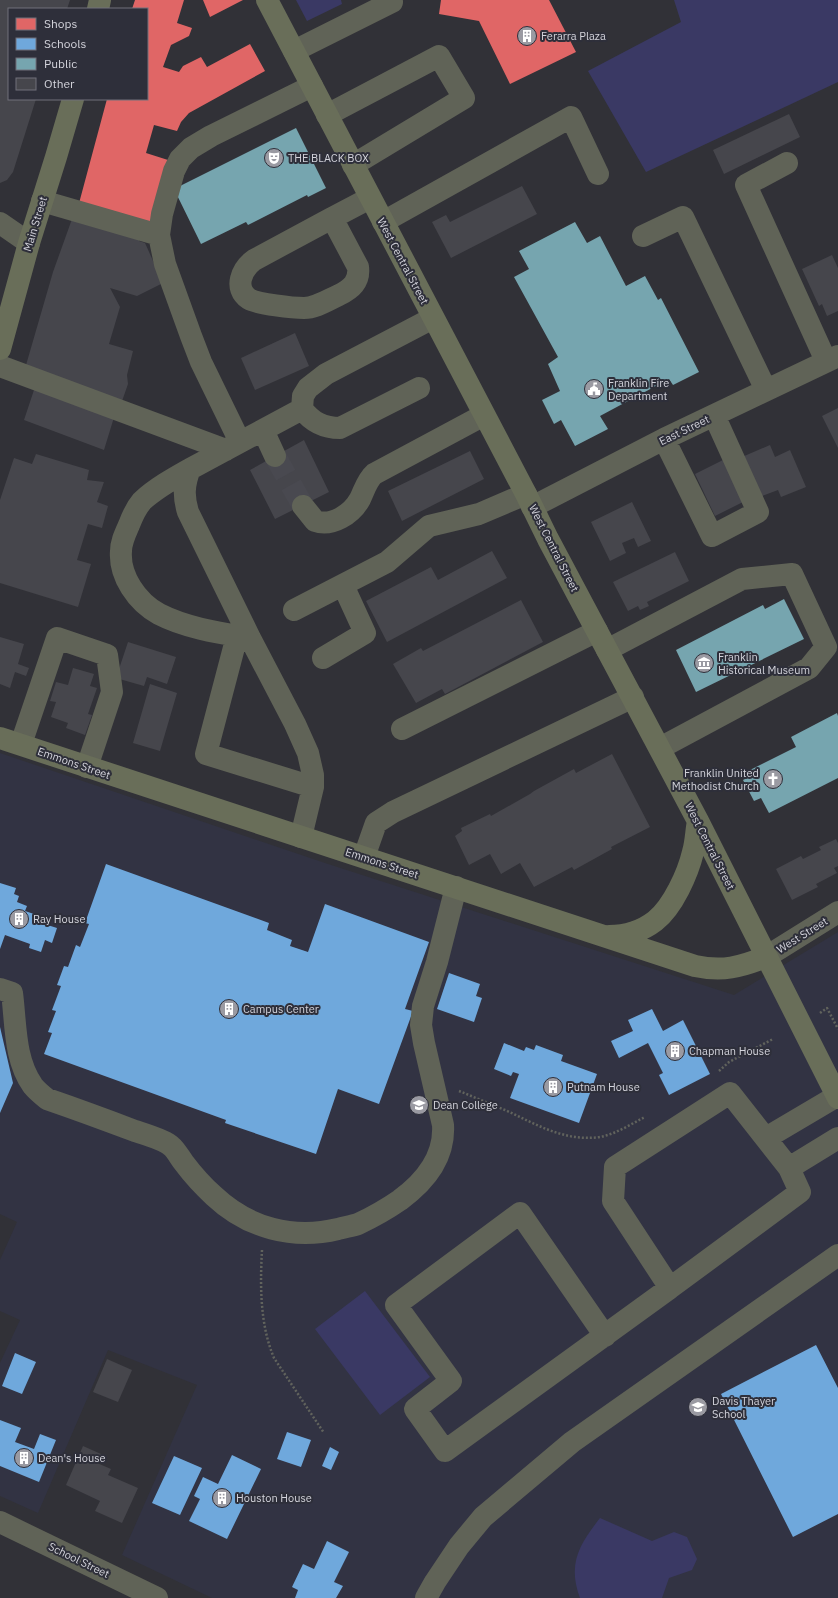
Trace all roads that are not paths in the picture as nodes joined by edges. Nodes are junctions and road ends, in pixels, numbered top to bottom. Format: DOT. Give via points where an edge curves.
graph roads {
  1 [pos="268,0"];
  2 [pos="388,0"];
  3 [pos="294,51"];
  4 [pos="312,86"];
  5 [pos="72,100"];
  6 [pos="327,116"];
  7 [pos="787,163"];
  8 [pos="353,165"];
  9 [pos="598,174"];
  10 [pos="370,198"];
  11 [pos="42,201"];
  12 [pos="332,218"];
  13 [pos="383,222"];
  14 [pos="0,223"];
  15 [pos="159,234"];
  16 [pos="643,236"];
  17 [pos="29,243"];
  18 [pos="433,318"];
  19 [pos="0,349"];
  20 [pos="832,358"];
  21 [pos="0,366"];
  22 [pos="419,388"];
  23 [pos="766,390"];
  24 [pos="302,409"];
  25 [pos="484,415"];
  26 [pos="714,415"];
  27 [pos="263,430"];
  28 [pos="664,439"];
  29 [pos="233,446"];
  30 [pos="275,456"];
  31 [pos="190,469"];
  32 [pos="529,501"];
  33 [pos="303,506"];
  34 [pos="343,585"];
  35 [pos="294,610"];
  36 [pos="597,631"];
  37 [pos="243,637"];
  38 [pos="607,650"];
  39 [pos="323,658"];
  40 [pos="632,697"];
  41 [pos="402,729"];
  42 [pos="0,738"];
  43 [pos="21,744"];
  44 [pos="660,748"];
  45 [pos="87,767"];
  46 [pos="313,787"];
  47 [pos="698,821"];
  48 [pos="302,837"];
  49 [pos="364,857"];
  50 [pos="456,887"];
  51 [pos="838,912"];
  52 [pos="606,937"];
  53 [pos="766,957"];
  54 [pos="0,989"];
  55 [pos="838,1097"];
  56 [pos="766,1138"];
  57 [pos="838,1138"];
  58 [pos="789,1168"];
  59 [pos="838,1255"];
  60 [pos="670,1288"];
  61 [pos="605,1336"];
  62 [pos="0,1522"];
  63 [pos="157,1598"];
  64 [pos="426,1598"];
  1 -- 3 [label="main road, West Central Street"];
  2 -- 3 [label="street" via="392,2"];
  3 -- 4 [label="main road, West Central Street"];
  4 -- 6 [label="main road, West Central Street"];
  4 -- 15 [label="street" via="199,142 185,153 174,171"];
  5 -- 11 [label="main road, Main Street"];
  6 -- 8 [label="main road, West Central Street"];
  6 -- 8 [label="street" via="439,56 464,98"];
  7 -- 20 [label="street" via="746,185"];
  8 -- 10 [label="main road, West Central Street"];
  9 -- 13 [label="street" via="571,117"];
  10 -- 12 [label="street"];
  10 -- 13 [label="main road, West Central Street"];
  11 -- 15 [label="street"];
  11 -- 17 [label="main road, Main Street"];
  12 -- 12 [label="street" via="246,266 240,280 246,295 260,303 305,308 327,301 353,286 359,275 358,267"];
  13 -- 18 [label="main road, West Central Street"];
  14 -- 17 [label="street"];
  15 -- 29 [label="street" via="165,264"];
  16 -- 23 [label="street" via="683,217"];
  17 -- 19 [label="main road, Main Street"];
  18 -- 24 [label="street" via="326,374 308,388 303,396"];
  18 -- 25 [label="main road, West Central Street"];
  20 -- 23 [label="street, East Street"];
  21 -- 29 [label="street"];
  22 -- 24 [label="street" via="340,428 326,427 310,420"];
  23 -- 26 [label="street, East Street"];
  24 -- 27 [label="street"];
  25 -- 32 [label="main road, West Central Street"];
  25 -- 33 [label="street" via="374,474 353,509 338,519 325,523 315,521"];
  26 -- 28 [label="street, East Street"];
  26 -- 28 [label="street" via="758,512 712,536"];
  27 -- 29 [label="street"];
  27 -- 30 [label="street"];
  28 -- 32 [label="street, East Street"];
  29 -- 31 [label="street"];
  31 -- 37 [label="street" via="184,492 188,512"];
  31 -- 37 [label="street" via="159,488 136,509 122,541 124,571 131,588 159,614 188,625"];
  32 -- 34 [label="street, East Street" via="429,526 387,562"];
  32 -- 36 [label="main road, West Central Street"];
  34 -- 35 [label="street, East Street"];
  34 -- 39 [label="street" via="365,633"];
  36 -- 38 [label="main road, West Central Street"];
  36 -- 41 [label="street"];
  37 -- 46 [label="street" via="303,741 311,764"];
  37 -- 46 [label="street" via="206,754"];
  38 -- 40 [label="main road, West Central Street"];
  38 -- 44 [label="street" via="742,579 792,574 826,647 809,668"];
  40 -- 44 [label="main road, West Central Street"];
  40 -- 49 [label="street" via="393,812 376,823"];
  42 -- 43 [label="main road, Emmons Street"];
  43 -- 45 [label="main road, Emmons Street"];
  43 -- 45 [label="street" via="58,638 107,655 112,692"];
  44 -- 47 [label="main road, West Central Street"];
  45 -- 48 [label="main road, Emmons Street"];
  46 -- 48 [label="street"];
  47 -- 52 [label="main road" via="689,867 666,910 656,921 640,929 623,936"];
  47 -- 53 [label="main road, West Central Street"];
  48 -- 49 [label="main road, Emmons Street"];
  49 -- 50 [label="main road, Emmons Street"];
  50 -- 52 [label="main road, Emmons Street"];
  50 -- 54 [label="street" via="423,1006 421,1025 443,1125 444,1138 439,1154 430,1172 410,1192 386,1210 357,1224 325,1232 283,1232 264,1227 239,1215 215,1197 171,1146 47,1099 34,1087 25,1072 20,1058 12,993"];
  51 -- 53 [label="street, West Street"];
  52 -- 53 [label="main road, Emmons Street" via="695,966 712,969 739,966"];
  53 -- 55 [label="main road, West Central Street"];
  55 -- 56 [label="street"];
  56 -- 58 [label="street"];
  56 -- 60 [label="street" via="730,1093 614,1167 613,1200"];
  57 -- 58 [label="street"];
  58 -- 60 [label="street" via="800,1192"];
  59 -- 64 [label="street" via="566,1447 483,1517 458,1546"];
  60 -- 61 [label="street"];
  61 -- 61 [label="street" via="445,1451 415,1409 450,1381 396,1305 520,1213"];
  62 -- 63 [label="street, School Street"];
}
